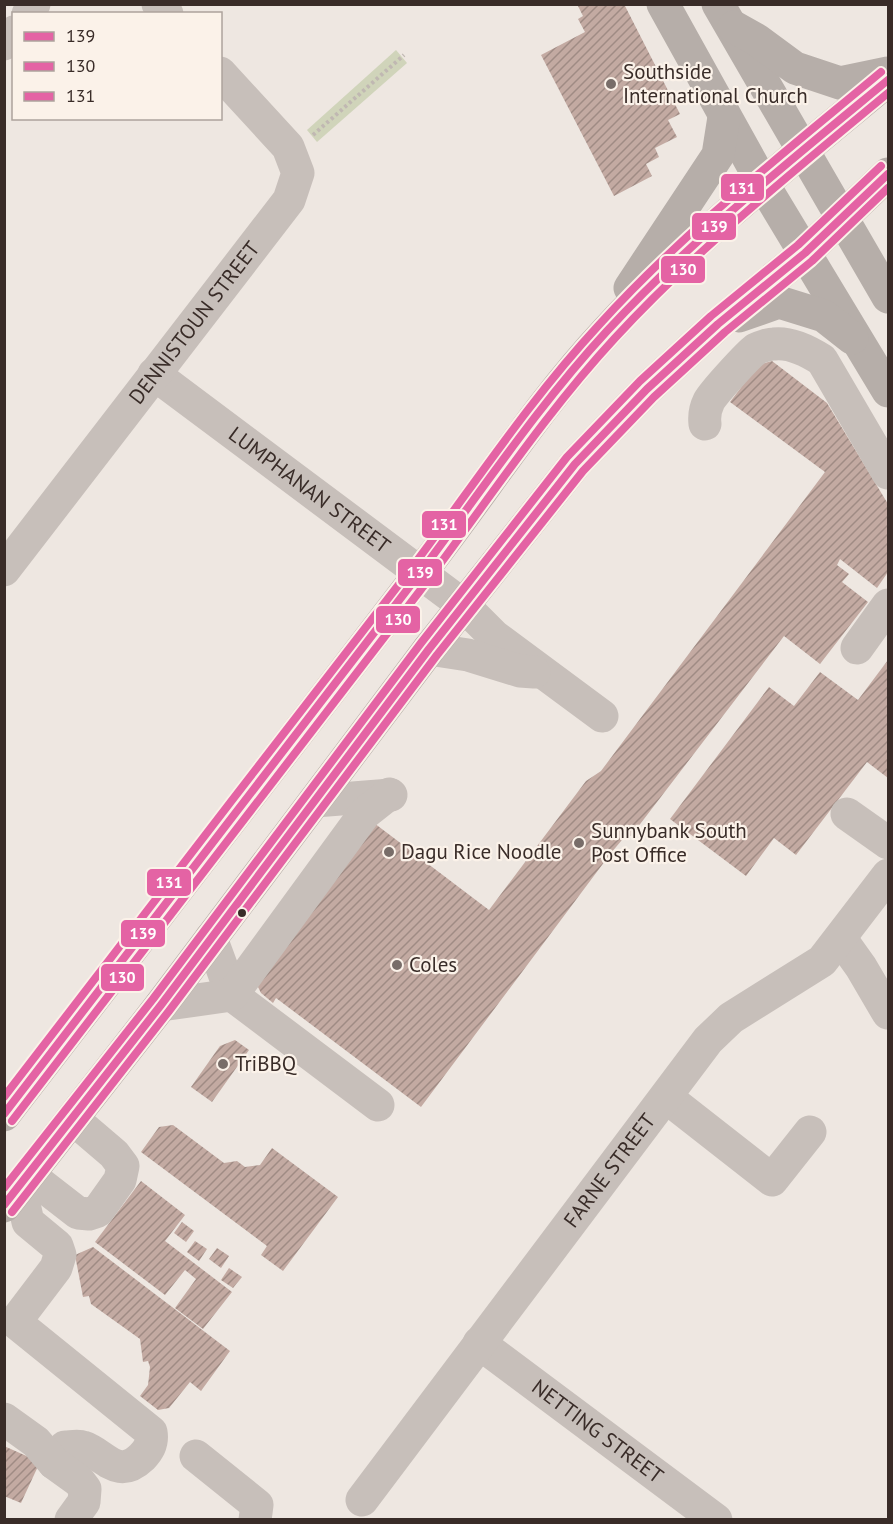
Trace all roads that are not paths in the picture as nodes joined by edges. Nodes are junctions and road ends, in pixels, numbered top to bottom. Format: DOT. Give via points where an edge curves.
graph roads {
  1 [pos="663,4"];
  2 [pos="724,15"];
  3 [pos="888,73"];
  4 [pos="222,75"];
  5 [pos="888,80"];
  6 [pos="724,117"];
  7 [pos="802,151"];
  8 [pos="888,174"];
  9 [pos="763,184"];
  10 [pos="841,218"];
  11 [pos="805,253"];
  12 [pos="888,297"];
  13 [pos="718,324"];
  14 [pos="606,332"];
  15 [pos="863,347"];
  16 [pos="154,374"];
  17 [pos="888,390"];
  18 [pos="705,424"];
  19 [pos="888,473"];
  20 [pos="4,570"];
  21 [pos="421,573"];
  22 [pos="463,605"];
  23 [pos="888,605"];
  24 [pos="857,648"];
  25 [pos="429,649"];
  26 [pos="541,672"];
  27 [pos="315,801"];
  28 [pos="847,814"];
  29 [pos="888,843"];
  30 [pos="888,875"];
  31 [pos="211,938"];
  32 [pos="841,939"];
  33 [pos="232,995"];
  34 [pos="161,1005"];
  35 [pos="888,1013"];
  36 [pos="666,1097"];
  37 [pos="378,1105"];
  38 [pos="4,1115"];
  39 [pos="73,1119"];
  40 [pos="810,1132"];
  41 [pos="18,1189"];
  42 [pos="479,1343"];
  43 [pos="4,1419"];
  44 [pos="196,1456"];
  45 [pos="54,1463"];
  46 [pos="362,1500"];
  47 [pos="71,1520"];
  48 [pos="255,1520"];
  49 [pos="716,1520"];
  1 -- 6 [label="main road"];
  2 -- 3 [label="main road" via="795,68 840,82"];
  2 -- 7 [label="main road"];
  4 -- 16 [label="street, DENNISTOUN STREET" via="288,147 298,173 289,200"];
  5 -- 7 [label="main road"];
  6 -- 9 [label="main road"];
  6 -- 14 [label="main road" via="718,155 642,269"];
  7 -- 9 [label="main road"];
  7 -- 10 [label="main road"];
  8 -- 10 [label="main road"];
  9 -- 11 [label="main road"];
  9 -- 14 [label="main road" via="682,255"];
  10 -- 11 [label="main road"];
  10 -- 12 [label="main road"];
  11 -- 13 [label="main road"];
  11 -- 15 [label="main road"];
  13 -- 15 [label="main road" via="779,302 824,316"];
  13 -- 22 [label="main road" via="647,389 575,464"];
  14 -- 21 [label="main road" via="536,416"];
  15 -- 17 [label="main road"];
  16 -- 20 [label="street, DENNISTOUN STREET"];
  16 -- 21 [label="street, LUMPHANAN STREET"];
  18 -- 19 [label="street" via="711,398 756,349 773,344 806,350 822,360"];
  21 -- 22 [label="street, LUMPHANAN STREET"];
  21 -- 38 [label="main road"];
  22 -- 25 [label="main road"];
  22 -- 26 [label="street" via="484,628"];
  22 -- 26 [label="street" via="495,613 607,710"];
  23 -- 24 [label="street"];
  25 -- 26 [label="street" via="468,655 520,671"];
  25 -- 27 [label="main road"];
  27 -- 31 [label="main road"];
  27 -- 33 [label="street" via="399,798 365,813"];
  28 -- 29 [label="street"];
  30 -- 32 [label="street, FARNE STREET"];
  31 -- 33 [label="street"];
  31 -- 34 [label="main road"];
  32 -- 35 [label="street"];
  32 -- 36 [label="street, FARNE STREET" via="822,961 731,1018 708,1040"];
  33 -- 34 [label="street"];
  33 -- 37 [label="street"];
  34 -- 39 [label="main road"];
  36 -- 40 [label="street" via="772,1180"];
  36 -- 42 [label="street, FARNE STREET"];
  39 -- 41 [label="main road"];
  39 -- 41 [label="street" via="123,1166 120,1180 98,1210 78,1214"];
  41 -- 45 [label="street" via="28,1222 57,1246 60,1255 56,1268 15,1322 151,1432 147,1452 127,1467 114,1466 83,1446 64,1447"];
  42 -- 46 [label="street, FARNE STREET"];
  42 -- 49 [label="street, NETTING STREET"];
  43 -- 45 [label="street" via="36,1442"];
  44 -- 48 [label="street" via="257,1505"];
  45 -- 47 [label="street" via="85,1489 84,1502"];
}
